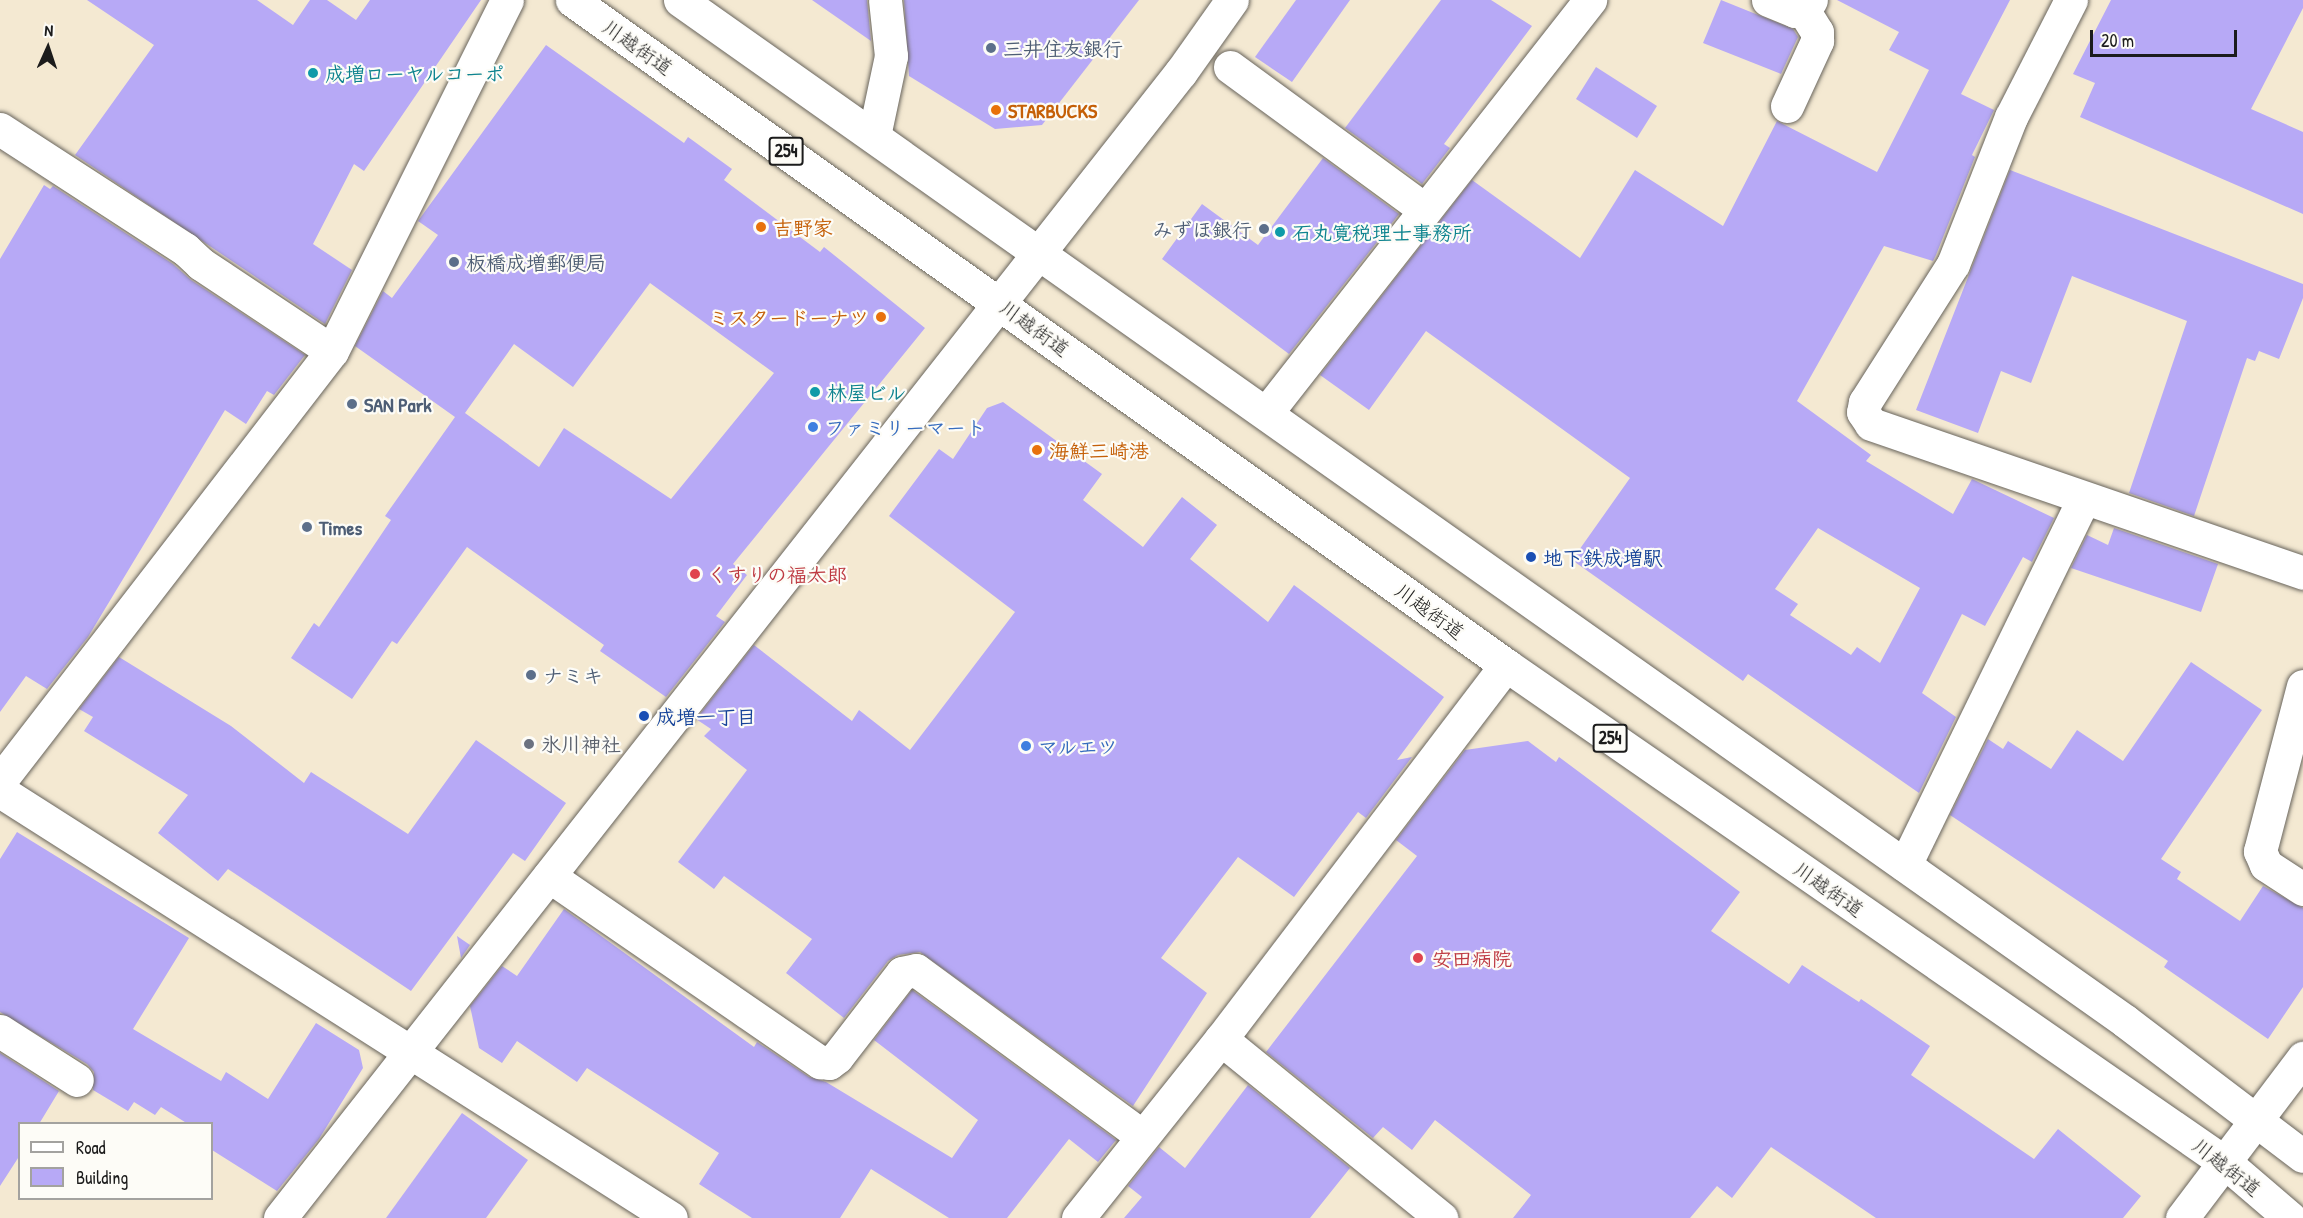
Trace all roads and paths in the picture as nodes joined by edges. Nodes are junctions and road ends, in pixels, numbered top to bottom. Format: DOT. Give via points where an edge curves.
graph roads {
  1 [pos="507,0"];
  2 [pos="572,0"];
  3 [pos="680,0"];
  4 [pos="885,0"];
  5 [pos="1232,0"];
  6 [pos="1590,0"];
  7 [pos="1768,0"];
  8 [pos="2071,0"];
  9 [pos="1808,5"];
  10 [pos="1230,67"];
  11 [pos="1787,106"];
  12 [pos="0,129"];
  13 [pos="874,136"];
  14 [pos="1424,209"];
  15 [pos="1039,252"];
  16 [pos="1000,303"];
  17 [pos="332,351"];
  18 [pos="1267,412"];
  19 [pos="2083,500"];
  20 [pos="2303,573"];
  21 [pos="1506,666"];
  22 [pos="2303,686"];
  23 [pos="0,781"];
  24 [pos="0,791"];
  25 [pos="1905,865"];
  26 [pos="549,876"];
  27 [pos="2303,890"];
  28 [pos="0,1031"];
  29 [pos="1221,1039"];
  30 [pos="412,1052"];
  31 [pos="2303,1058"];
  32 [pos="77,1080"];
  33 [pos="2258,1122"];
  34 [pos="1141,1135"];
  35 [pos="2303,1156"];
  36 [pos="2227,1164"];
  37 [pos="280,1218"];
  38 [pos="671,1218"];
  39 [pos="1078,1218"];
  40 [pos="1441,1218"];
  41 [pos="2182,1218"];
  42 [pos="2290,1218"];
  1 -- 17 [label="main road"];
  2 -- 16 [label="main road, 川越街道 / 254"];
  3 -- 13 [label="main road"];
  4 -- 13 [label="main road" via="891,56"];
  5 -- 15 [label="main road" via="1181,72"];
  6 -- 14 [label="main road"];
  7 -- 9 [label="main road"];
  8 -- 19 [label="main road" via="2011,117 1953,264 1864,402 1863,412 1871,424"];
  9 -- 11 [label="main road" via="1817,41"];
  10 -- 14 [label="main road"];
  12 -- 17 [label="main road" via="185,249 201,264"];
  13 -- 15 [label="main road"];
  14 -- 18 [label="main road"];
  15 -- 16 [label="main road"];
  15 -- 18 [label="main road"];
  16 -- 21 [label="main road, 川越街道 / 254"];
  16 -- 26 [label="main road"];
  17 -- 23 [label="main road"];
  18 -- 25 [label="main road"];
  19 -- 20 [label="main road"];
  19 -- 25 [label="main road"];
  21 -- 29 [label="main road"];
  21 -- 36 [label="main road, 川越街道 / 254"];
  22 -- 27 [label="main road" via="2260,851 2266,866"];
  24 -- 30 [label="main road"];
  25 -- 33 [label="main road" via="2125,1021"];
  26 -- 30 [label="main road"];
  26 -- 34 [label="main road" via="820,1062 829,1063 837,1057 902,973 916,970"];
  28 -- 32 [label="main road"];
  29 -- 34 [label="main road"];
  29 -- 40 [label="main road"];
  30 -- 37 [label="main road"];
  30 -- 38 [label="main road"];
  31 -- 33 [label="main road"];
  33 -- 35 [label="main road"];
  33 -- 36 [label="main road"];
  34 -- 39 [label="main road"];
  36 -- 41 [label="main road"];
  36 -- 42 [label="main road, 川越街道 / 254"];
}
